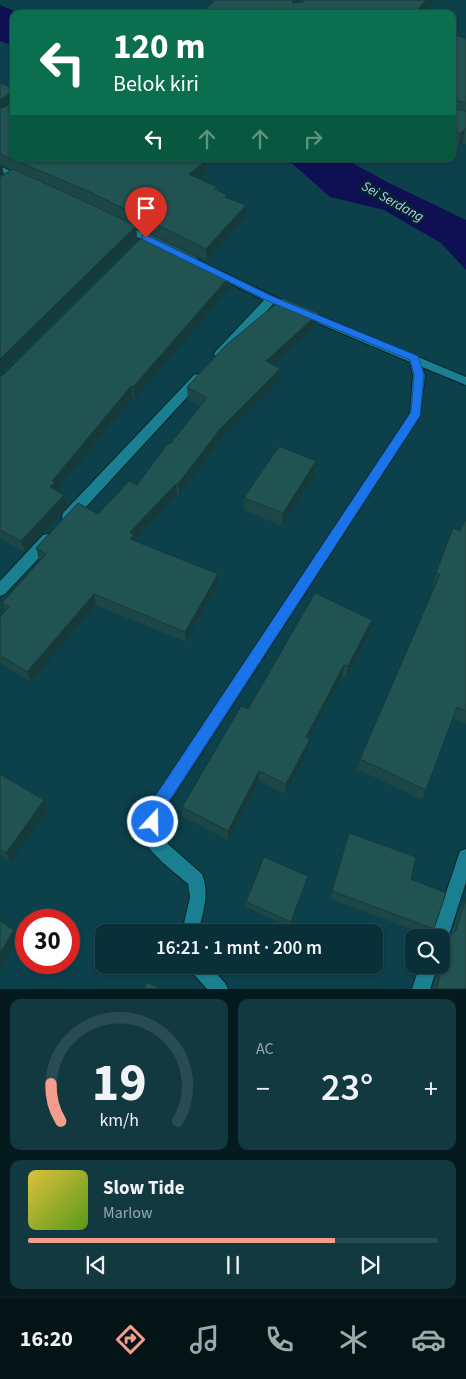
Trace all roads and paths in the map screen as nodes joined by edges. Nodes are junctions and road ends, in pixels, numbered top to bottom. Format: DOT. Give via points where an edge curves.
graph roads {
  1 [pos="0,169"];
  2 [pos="30,183"];
  3 [pos="113,221"];
  4 [pos="271,299"];
  5 [pos="414,358"];
  6 [pos="466,381"];
  7 [pos="0,590"];
  8 [pos="466,857"];
  9 [pos="192,924"];
  10 [pos="442,929"];
  11 [pos="205,974"];
  12 [pos="426,974"];
  13 [pos="219,989"];
  14 [pos="421,989"];
  1 -- 2 [label="street" via="10,179"];
  3 -- 4 [label="street" via="142,241 168,248"];
  4 -- 5 [label="street"];
  4 -- 7 [label="street"];
  5 -- 6 [label="street"];
  5 -- 9 [label="street" via="419,375 416,413 155,810 151,835 163,851 196,880 198,897"];
  8 -- 10 [label="street"];
  11 -- 13 [label="street"];
  12 -- 14 [label="street"];
}
